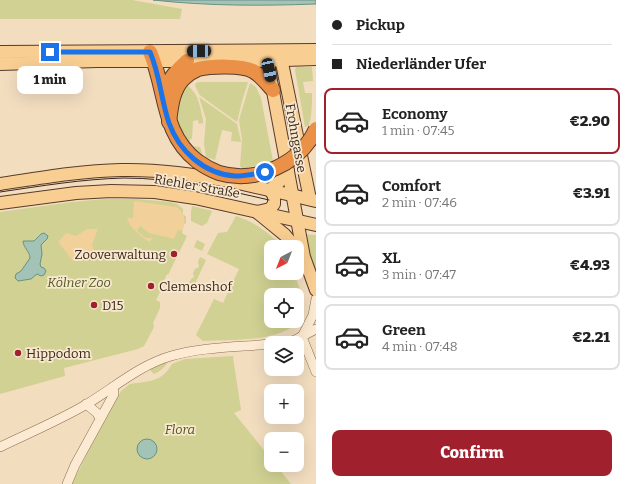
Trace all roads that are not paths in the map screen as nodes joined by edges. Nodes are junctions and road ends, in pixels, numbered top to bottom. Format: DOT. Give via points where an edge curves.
graph roads {
  1 [pos="316,50"];
  2 [pos="0,52"];
  3 [pos="152,57"];
  4 [pos="275,58"];
  5 [pos="316,60"];
  6 [pos="187,61"];
  7 [pos="0,64"];
  8 [pos="273,90"];
  9 [pos="164,101"];
  10 [pos="169,122"];
  11 [pos="316,129"];
  12 [pos="288,171"];
  13 [pos="0,184"];
  14 [pos="270,190"];
  15 [pos="293,196"];
  16 [pos="0,203"];
  17 [pos="311,203"];
  18 [pos="258,212"];
  19 [pos="298,221"];
  20 [pos="316,223"];
  21 [pos="289,240"];
  22 [pos="299,240"];
  23 [pos="304,262"];
  24 [pos="316,290"];
  25 [pos="316,299"];
  26 [pos="316,329"];
  27 [pos="302,336"];
  28 [pos="304,336"];
  29 [pos="304,342"];
  30 [pos="264,345"];
  31 [pos="316,372"];
  32 [pos="113,387"];
  33 [pos="86,404"];
  34 [pos="100,419"];
  35 [pos="0,447"];
  36 [pos="67,484"];
  1 -- 4 [label="main road"];
  2 -- 3 [label="main road"];
  3 -- 4 [label="main road"];
  3 -- 6 [label="main road"];
  3 -- 7 [label="main road"];
  3 -- 9 [label="highway"];
  4 -- 5 [label="main road"];
  4 -- 6 [label="main road"];
  4 -- 8 [label="main road, Frohngasse" via="269,70"];
  4 -- 17 [label="main road, Frohngasse"];
  6 -- 9 [label="highway" via="171,77"];
  8 -- 10 [label="highway" via="253,70 230,67 200,69 188,74 178,85 173,97"];
  8 -- 12 [label="main road, Frohngasse"];
  9 -- 10 [label="highway"];
  10 -- 11 [label="highway, bridge" via="178,142 197,161 228,175 243,176 279,167 298,154"];
  12 -- 14 [label="main road"];
  12 -- 15 [label="main road, Frohngasse"];
  13 -- 14 [label="main road, Riehler Straße" via="89,171 134,170 162,171"];
  14 -- 15 [label="main road, Riehler Straße"];
  14 -- 18 [label="main road" via="274,196 274,204 270,209"];
  15 -- 17 [label="main road, Riehler Straße"];
  15 -- 19 [label="main road, Frohngasse"];
  16 -- 18 [label="main road, Riehler Straße" via="76,193 135,191 181,196"];
  17 -- 19 [label="main road"];
  17 -- 20 [label="main road"];
  18 -- 19 [label="main road, Riehler Straße"];
  18 -- 21 [label="main road"];
  19 -- 20 [label="main road, Riehler Straße"];
  19 -- 22 [label="main road, Frohngasse"];
  23 -- 24 [label="main road, Frohngasse"];
  25 -- 27 [label="street" via="313,315"];
  26 -- 28 [label="street"];
  29 -- 31 [label="street"];
  30 -- 32 [label="street" via="172,355 145,366"];
  32 -- 33 [label="street"];
  32 -- 34 [label="street" via="114,394"];
  33 -- 34 [label="street"];
  33 -- 35 [label="street"];
  34 -- 36 [label="street"];
}
